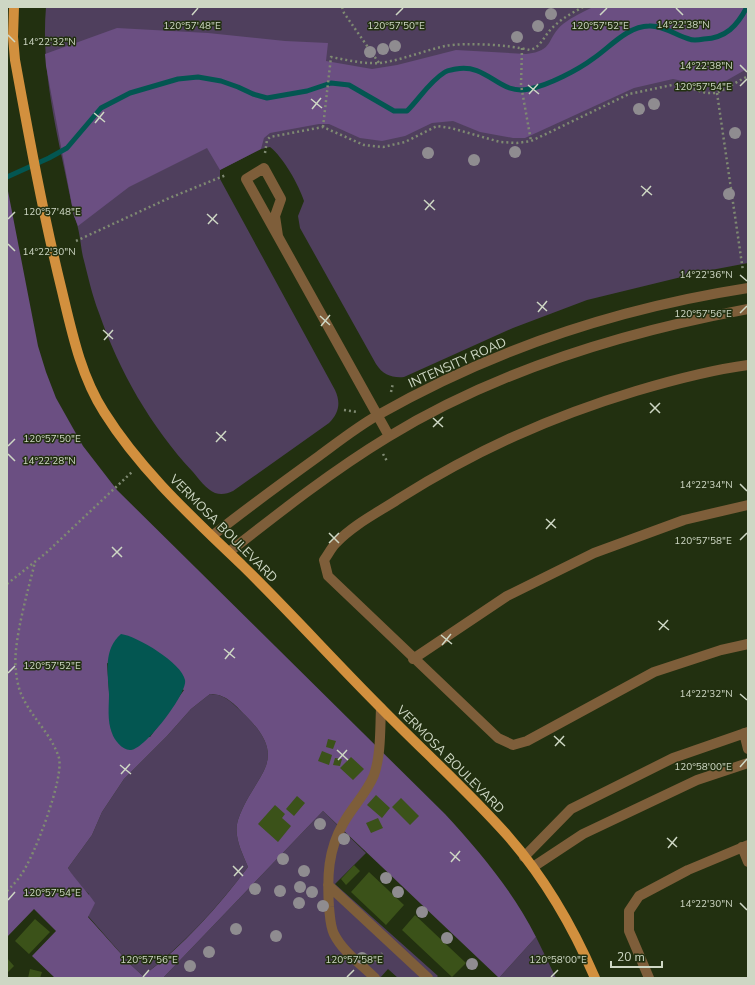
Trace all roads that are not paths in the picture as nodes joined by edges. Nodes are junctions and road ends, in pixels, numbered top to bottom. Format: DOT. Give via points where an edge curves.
graph roads {
  1 [pos="14,7"];
  2 [pos="278,236"];
  3 [pos="748,288"];
  4 [pos="748,309"];
  5 [pos="748,365"];
  6 [pos="377,415"];
  7 [pos="389,436"];
  8 [pos="748,505"];
  9 [pos="212,536"];
  10 [pos="229,552"];
  11 [pos="748,644"];
  12 [pos="413,659"];
  13 [pos="381,708"];
  14 [pos="746,732"];
  15 [pos="748,749"];
  16 [pos="748,763"];
  17 [pos="745,846"];
  18 [pos="524,856"];
  19 [pos="748,862"];
  20 [pos="533,867"];
  21 [pos="328,885"];
  22 [pos="375,978"];
  23 [pos="428,978"];
  24 [pos="595,978"];
  25 [pos="649,978"];
  1 -- 9 [label="main road, VERMOSA BOULEVARD" via="15,60 47,232 78,359 102,410 141,463"];
  2 -- 2 [label="street" via="246,179 264,168 281,199 275,216"];
  2 -- 6 [label="street"];
  3 -- 6 [label="street, INTENSITY ROAD" via="661,304 562,333 467,370"];
  4 -- 7 [label="street" via="656,328 562,357 474,393"];
  5 -- 12 [label="street" via="663,383 583,407 518,434 466,459 413,490 360,524 336,543 324,560 328,576"];
  6 -- 7 [label="street"];
  6 -- 9 [label="street, INTENSITY ROAD"];
  7 -- 10 [label="street" via="307,492"];
  8 -- 12 [label="street" via="684,520 594,553 507,596"];
  9 -- 10 [label="main road, VERMOSA BOULEVARD"];
  10 -- 13 [label="main road, VERMOSA BOULEVARD"];
  11 -- 12 [label="street" via="654,672 527,741 513,745 498,738"];
  13 -- 18 [label="main road, VERMOSA BOULEVARD" via="483,809"];
  13 -- 21 [label="street" via="380,740 374,775 334,841 329,862"];
  14 -- 15 [label="street"];
  14 -- 18 [label="street" via="673,758 571,809"];
  16 -- 20 [label="street" via="697,780 583,834"];
  17 -- 19 [label="street"];
  17 -- 25 [label="street" via="688,870 639,896 629,911 629,930"];
  18 -- 20 [label="main road, VERMOSA BOULEVARD"];
  20 -- 24 [label="main road, VERMOSA BOULEVARD" via="573,932"];
  21 -- 22 [label="street" via="333,932 343,948"];
  21 -- 23 [label="street"];
}
